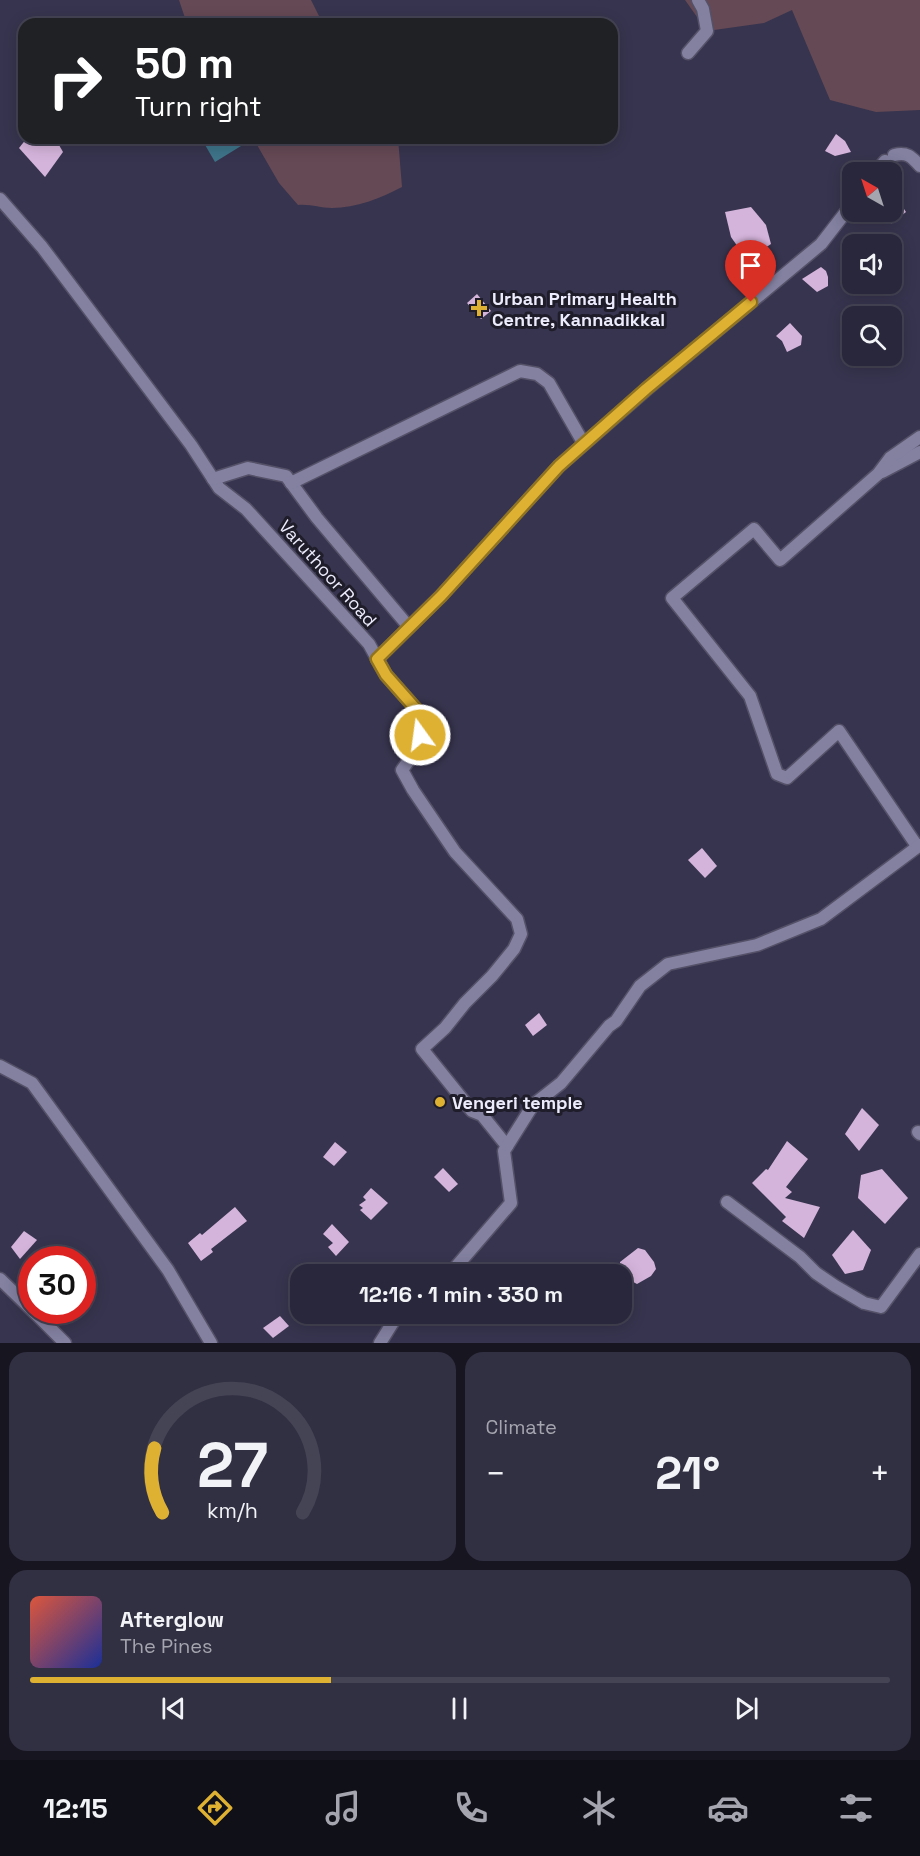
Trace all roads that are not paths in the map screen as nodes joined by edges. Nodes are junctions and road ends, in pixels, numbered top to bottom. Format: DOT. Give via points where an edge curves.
graph roads {
  1 [pos="698,0"];
  2 [pos="688,53"];
  3 [pos="886,162"];
  4 [pos="920,166"];
  5 [pos="0,199"];
  6 [pos="842,217"];
  7 [pos="920,437"];
  8 [pos="584,444"];
  9 [pos="920,452"];
  10 [pos="878,474"];
  11 [pos="213,479"];
  12 [pos="291,483"];
  13 [pos="409,627"];
  14 [pos="377,659"];
  15 [pos="919,845"];
  16 [pos="0,1066"];
  17 [pos="507,1146"];
  18 [pos="727,1202"];
  19 [pos="920,1254"];
  20 [pos="458,1264"];
  21 [pos="0,1279"];
  22 [pos="18,1296"];
  23 [pos="46,1324"];
  24 [pos="392,1324"];
  25 [pos="65,1343"];
  26 [pos="212,1343"];
  27 [pos="380,1343"];
  1 -- 2 [label="street" via="707,32"];
  3 -- 4 [label="street" via="905,153"];
  5 -- 11 [label="street, Varuthoor Road" via="42,247"];
  6 -- 8 [label="street" via="821,244"];
  7 -- 10 [label="street" via="890,458"];
  8 -- 12 [label="street" via="549,383 537,374 519,371"];
  8 -- 13 [label="street"];
  9 -- 10 [label="street"];
  10 -- 15 [label="street" via="780,560 754,529 672,598 750,696 777,774 787,778 839,730"];
  11 -- 12 [label="street" via="248,468 286,476"];
  11 -- 14 [label="street, Varuthoor Road" via="246,508 369,644"];
  12 -- 13 [label="street"];
  13 -- 14 [label="street"];
  14 -- 17 [label="street, Varuthoor Road" via="416,709 420,735 402,770 455,852 518,919 521,934 514,949 445,1028 422,1048 472,1111 482,1114"];
  15 -- 17 [label="street" via="821,919 757,945 668,964 640,986 616,1021 561,1083 533,1105"];
  16 -- 26 [label="street" via="32,1083 168,1270"];
  17 -- 20 [label="street" via="504,1151 511,1203"];
  18 -- 19 [label="street" via="816,1273 864,1303 881,1307"];
  21 -- 22 [label="street"];
  23 -- 25 [label="street"];
  24 -- 27 [label="street"];
}
